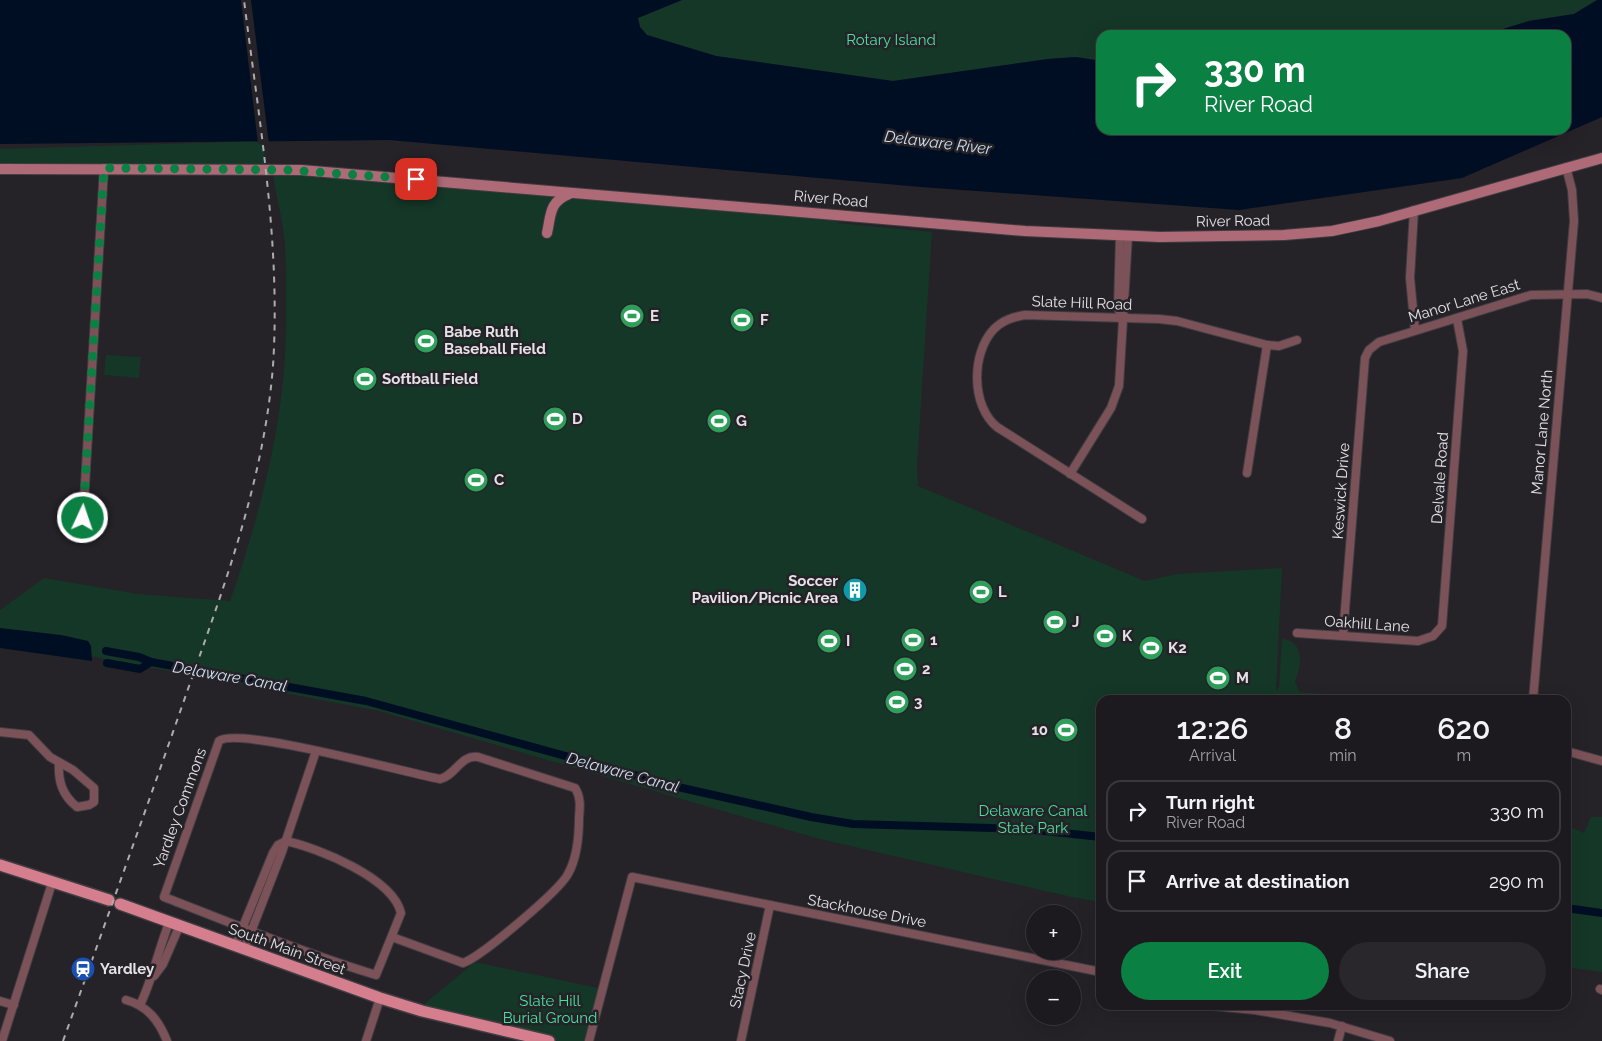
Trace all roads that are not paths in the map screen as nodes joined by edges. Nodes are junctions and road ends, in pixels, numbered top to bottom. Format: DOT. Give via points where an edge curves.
graph roads {
  1 [pos="1602,158"];
  2 [pos="1566,167"];
  3 [pos="104,168"];
  4 [pos="0,169"];
  5 [pos="550,191"];
  6 [pos="572,193"];
  7 [pos="1414,210"];
  8 [pos="1124,236"];
  9 [pos="1568,294"];
  10 [pos="1602,298"];
  11 [pos="1122,319"];
  12 [pos="1456,319"];
  13 [pos="1415,330"];
  14 [pos="1297,340"];
  15 [pos="1267,345"];
  16 [pos="1369,350"];
  17 [pos="1247,473"];
  18 [pos="1070,474"];
  19 [pos="83,518"];
  20 [pos="1142,519"];
  21 [pos="1297,632"];
  22 [pos="1343,635"];
  23 [pos="1433,636"];
  24 [pos="1533,695"];
  25 [pos="0,732"];
  26 [pos="316,751"];
  27 [pos="1571,752"];
  28 [pos="1602,761"];
  29 [pos="60,763"];
  30 [pos="286,841"];
  31 [pos="0,865"];
  32 [pos="52,883"];
  33 [pos="770,905"];
  34 [pos="174,925"];
  35 [pos="248,928"];
  36 [pos="392,937"];
  37 [pos="240,948"];
  38 [pos="1096,971"];
  39 [pos="380,998"];
  40 [pos="126,1000"];
  41 [pos="0,1001"];
  42 [pos="14,1005"];
  43 [pos="140,1005"];
  44 [pos="1255,1010"];
  45 [pos="1342,1026"];
  46 [pos="167,1040"];
  47 [pos="2,1041"];
  48 [pos="366,1041"];
  49 [pos="549,1041"];
  50 [pos="590,1041"];
  51 [pos="741,1041"];
  52 [pos="1338,1041"];
  53 [pos="1390,1041"];
  1 -- 2 [label="main road, River Road"];
  2 -- 7 [label="main road, River Road"];
  2 -- 9 [label="street, Manor Lane North" via="1572,190 1574,221"];
  3 -- 4 [label="main road, River Road"];
  3 -- 5 [label="main road, River Road" via="301,170"];
  3 -- 19 [label="street"];
  5 -- 6 [label="main road, River Road"];
  5 -- 6 [label="main road" via="547,233 554,203"];
  6 -- 8 [label="main road, River Road" via="1025,231"];
  7 -- 8 [label="main road, River Road" via="1350,228 1308,234"];
  7 -- 13 [label="street" via="1410,278"];
  8 -- 11 [label="street" via="1118,308"];
  9 -- 10 [label="street, Manor Lane East"];
  9 -- 12 [label="street, Manor Lane East" via="1531,295"];
  9 -- 24 [label="street, Manor Lane North"];
  11 -- 15 [label="street, Slate Hill Road" via="1177,321"];
  11 -- 18 [label="street" via="1121,374 1116,396"];
  11 -- 18 [label="street, Slate Hill Road" via="1016,316 994,329 984,344 978,388 985,414 997,427"];
  12 -- 13 [label="street, Manor Lane East"];
  12 -- 23 [label="street, Delvale Road" via="1463,352 1443,620"];
  13 -- 16 [label="street, Manor Lane East" via="1379,342"];
  14 -- 15 [label="street, Slate Hill Road" via="1279,346"];
  15 -- 17 [label="street"];
  16 -- 22 [label="street, Keswick Drive" via="1365,358"];
  18 -- 20 [label="street, Slate Hill Road"];
  21 -- 22 [label="street, Oakhill Lane"];
  22 -- 23 [label="street, Oakhill Lane" via="1418,641"];
  25 -- 29 [label="street" via="29,735"];
  26 -- 30 [label="street"];
  26 -- 35 [label="street, Yardley Commons" via="254,738 222,738 219,741 164,897"];
  26 -- 36 [label="street, Yardley Commons" via="440,779 465,760 478,757 562,783 575,788 578,793 576,850 568,874 536,908 485,949 463,963"];
  27 -- 28 [label="street"];
  29 -- 29 [label="street" via="94,788 94,802 77,807 64,793 58,777"];
  30 -- 35 [label="street"];
  30 -- 36 [label="street, Yardley Commons" via="363,872 388,894 399,905 401,913"];
  31 -- 32 [label="main road, South Main Street"];
  32 -- 34 [label="main road, South Main Street"];
  32 -- 42 [label="street"];
  33 -- 38 [label="street, Stackhouse Drive"];
  33 -- 50 [label="street, Stackhouse Drive" via="632,877"];
  33 -- 51 [label="street, Stacy Drive"];
  34 -- 37 [label="main road, South Main Street"];
  34 -- 43 [label="street" via="155,961 154,976"];
  35 -- 36 [label="street, Yardley Commons" via="376,975"];
  35 -- 37 [label="street"];
  37 -- 39 [label="main road, South Main Street"];
  39 -- 48 [label="street"];
  39 -- 49 [label="main road, South Main Street"];
  40 -- 43 [label="street"];
  41 -- 42 [label="street"];
  42 -- 47 [label="street"];
  43 -- 46 [label="street" via="152,1015"];
  44 -- 45 [label="street"];
  45 -- 52 [label="street"];
  45 -- 53 [label="street"];
}
